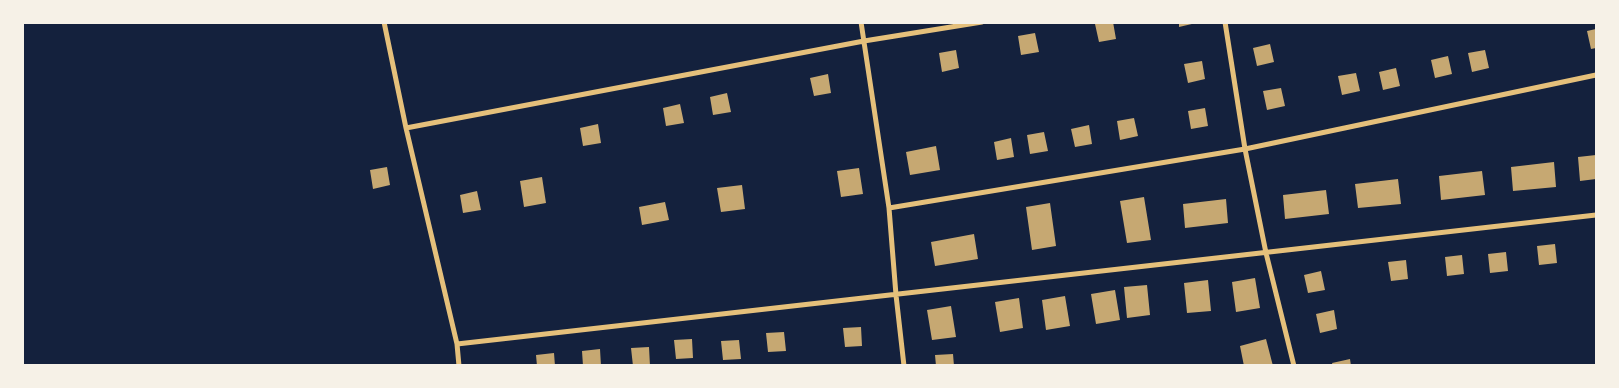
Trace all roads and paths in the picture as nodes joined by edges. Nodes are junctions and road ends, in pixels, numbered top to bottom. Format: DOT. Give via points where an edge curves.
graph roads {
  1 [pos="384,22"];
  2 [pos="860,22"];
  3 [pos="982,22"];
  4 [pos="1225,22"];
  5 [pos="864,41"];
  6 [pos="1596,75"];
  7 [pos="406,128"];
  8 [pos="1245,149"];
  9 [pos="889,208"];
  10 [pos="1596,215"];
  11 [pos="1266,252"];
  12 [pos="896,295"];
  13 [pos="457,344"];
  14 [pos="459,366"];
  15 [pos="904,366"];
  16 [pos="1294,366"];
  1 -- 7 [label="street"];
  2 -- 5 [label="street"];
  3 -- 5 [label="street"];
  4 -- 8 [label="street"];
  5 -- 7 [label="street"];
  5 -- 9 [label="street"];
  6 -- 8 [label="street"];
  7 -- 13 [label="street"];
  8 -- 9 [label="street"];
  8 -- 11 [label="street"];
  9 -- 12 [label="street"];
  10 -- 11 [label="street"];
  11 -- 12 [label="street"];
  11 -- 16 [label="street"];
  12 -- 13 [label="street"];
  12 -- 15 [label="street"];
  13 -- 14 [label="street"];
}
